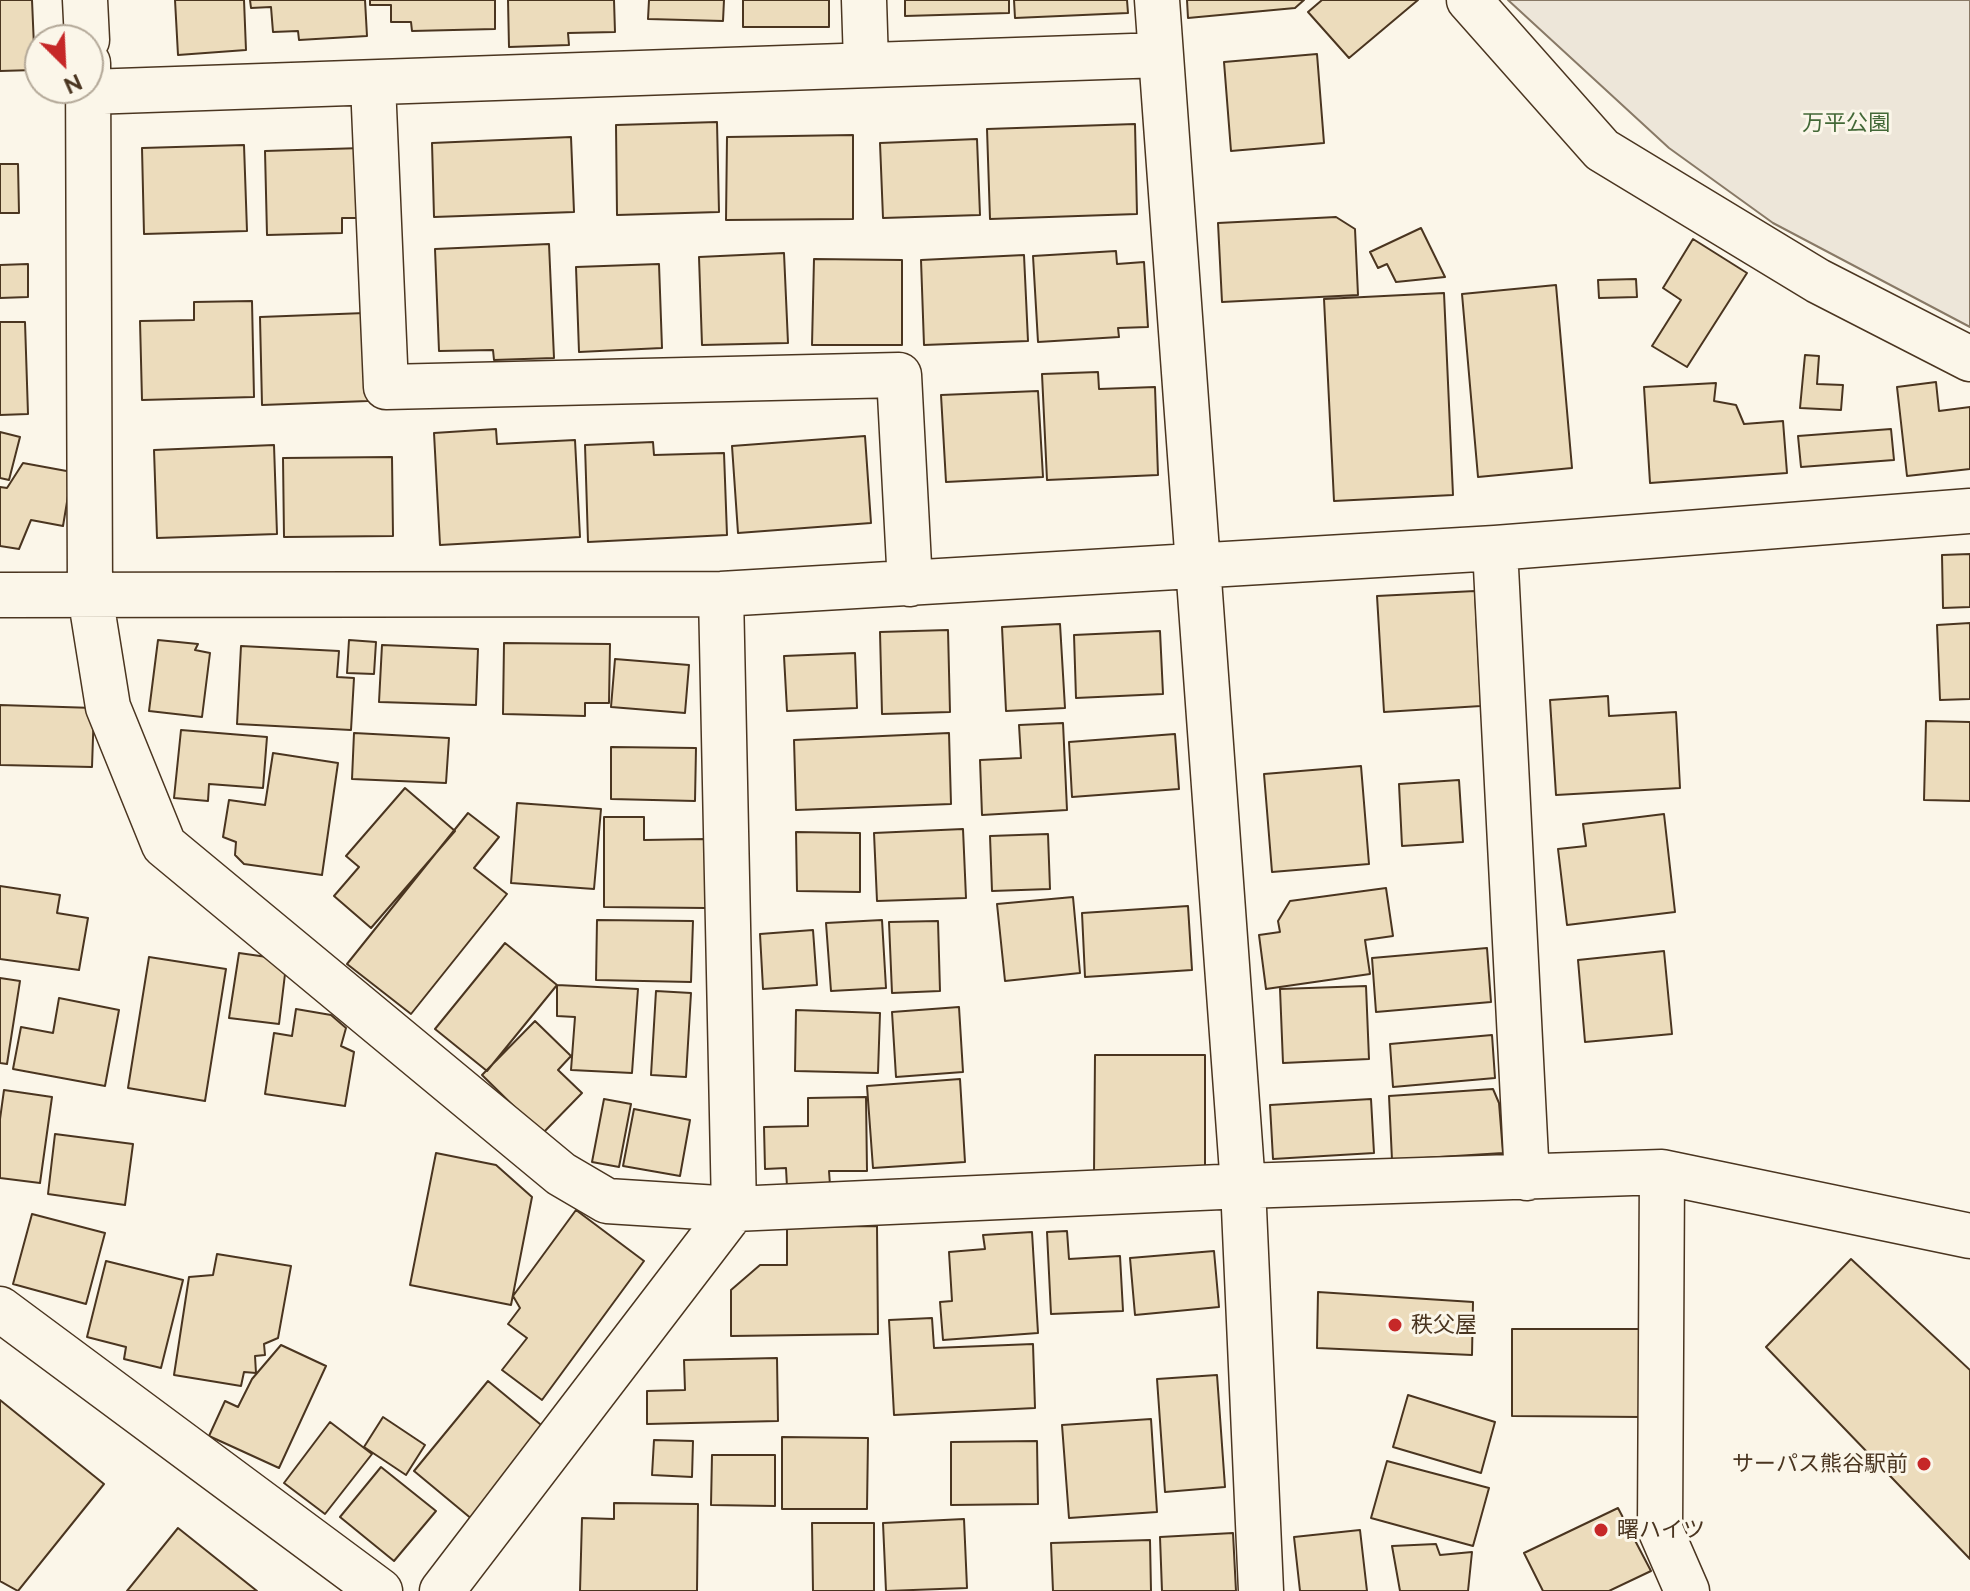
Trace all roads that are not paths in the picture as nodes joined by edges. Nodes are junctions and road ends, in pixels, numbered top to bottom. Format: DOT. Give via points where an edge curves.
graph roads {
  1 [pos="85,0"];
  2 [pos="864,0"];
  3 [pos="1157,0"];
  4 [pos="1469,0"];
  5 [pos="86,24"];
  6 [pos="1161,55"];
  7 [pos="866,63"];
  8 [pos="104,77"];
  9 [pos="373,84"];
  10 [pos="89,104"];
  11 [pos="1970,359"];
  12 [pos="1970,511"];
  13 [pos="1495,548"];
  14 [pos="1196,567"];
  15 [pos="910,584"];
  16 [pos="721,594"];
  17 [pos="0,595"];
  18 [pos="90,595"];
  19 [pos="1662,1172"];
  20 [pos="1527,1178"];
  21 [pos="1243,1186"];
  22 [pos="734,1209"];
  23 [pos="1970,1236"];
  24 [pos="0,1309"];
  25 [pos="380,1591"];
  26 [pos="442,1591"];
  27 [pos="1261,1591"];
  28 [pos="1687,1591"];
  1 -- 5 [label="street"];
  2 -- 7 [label="street"];
  3 -- 6 [label="street"];
  4 -- 11 [label="street" via="1602,150 1818,281"];
  6 -- 7 [label="street"];
  6 -- 14 [label="street"];
  7 -- 9 [label="street"];
  8 -- 9 [label="street"];
  9 -- 15 [label="street" via="386,387 899,375"];
  10 -- 18 [label="street"];
  12 -- 13 [label="street"];
  13 -- 14 [label="street"];
  13 -- 20 [label="street"];
  14 -- 15 [label="street"];
  14 -- 21 [label="street"];
  15 -- 16 [label="street"];
  16 -- 18 [label="street"];
  16 -- 22 [label="street"];
  17 -- 18 [label="street"];
  18 -- 22 [label="street" via="108,707 164,845 561,1174 607,1201"];
  19 -- 20 [label="street"];
  19 -- 23 [label="street"];
  19 -- 28 [label="street" via="1660,1529"];
  20 -- 21 [label="street"];
  21 -- 22 [label="street"];
  21 -- 27 [label="street"];
  22 -- 26 [label="street"];
  24 -- 25 [label="street"];
}
